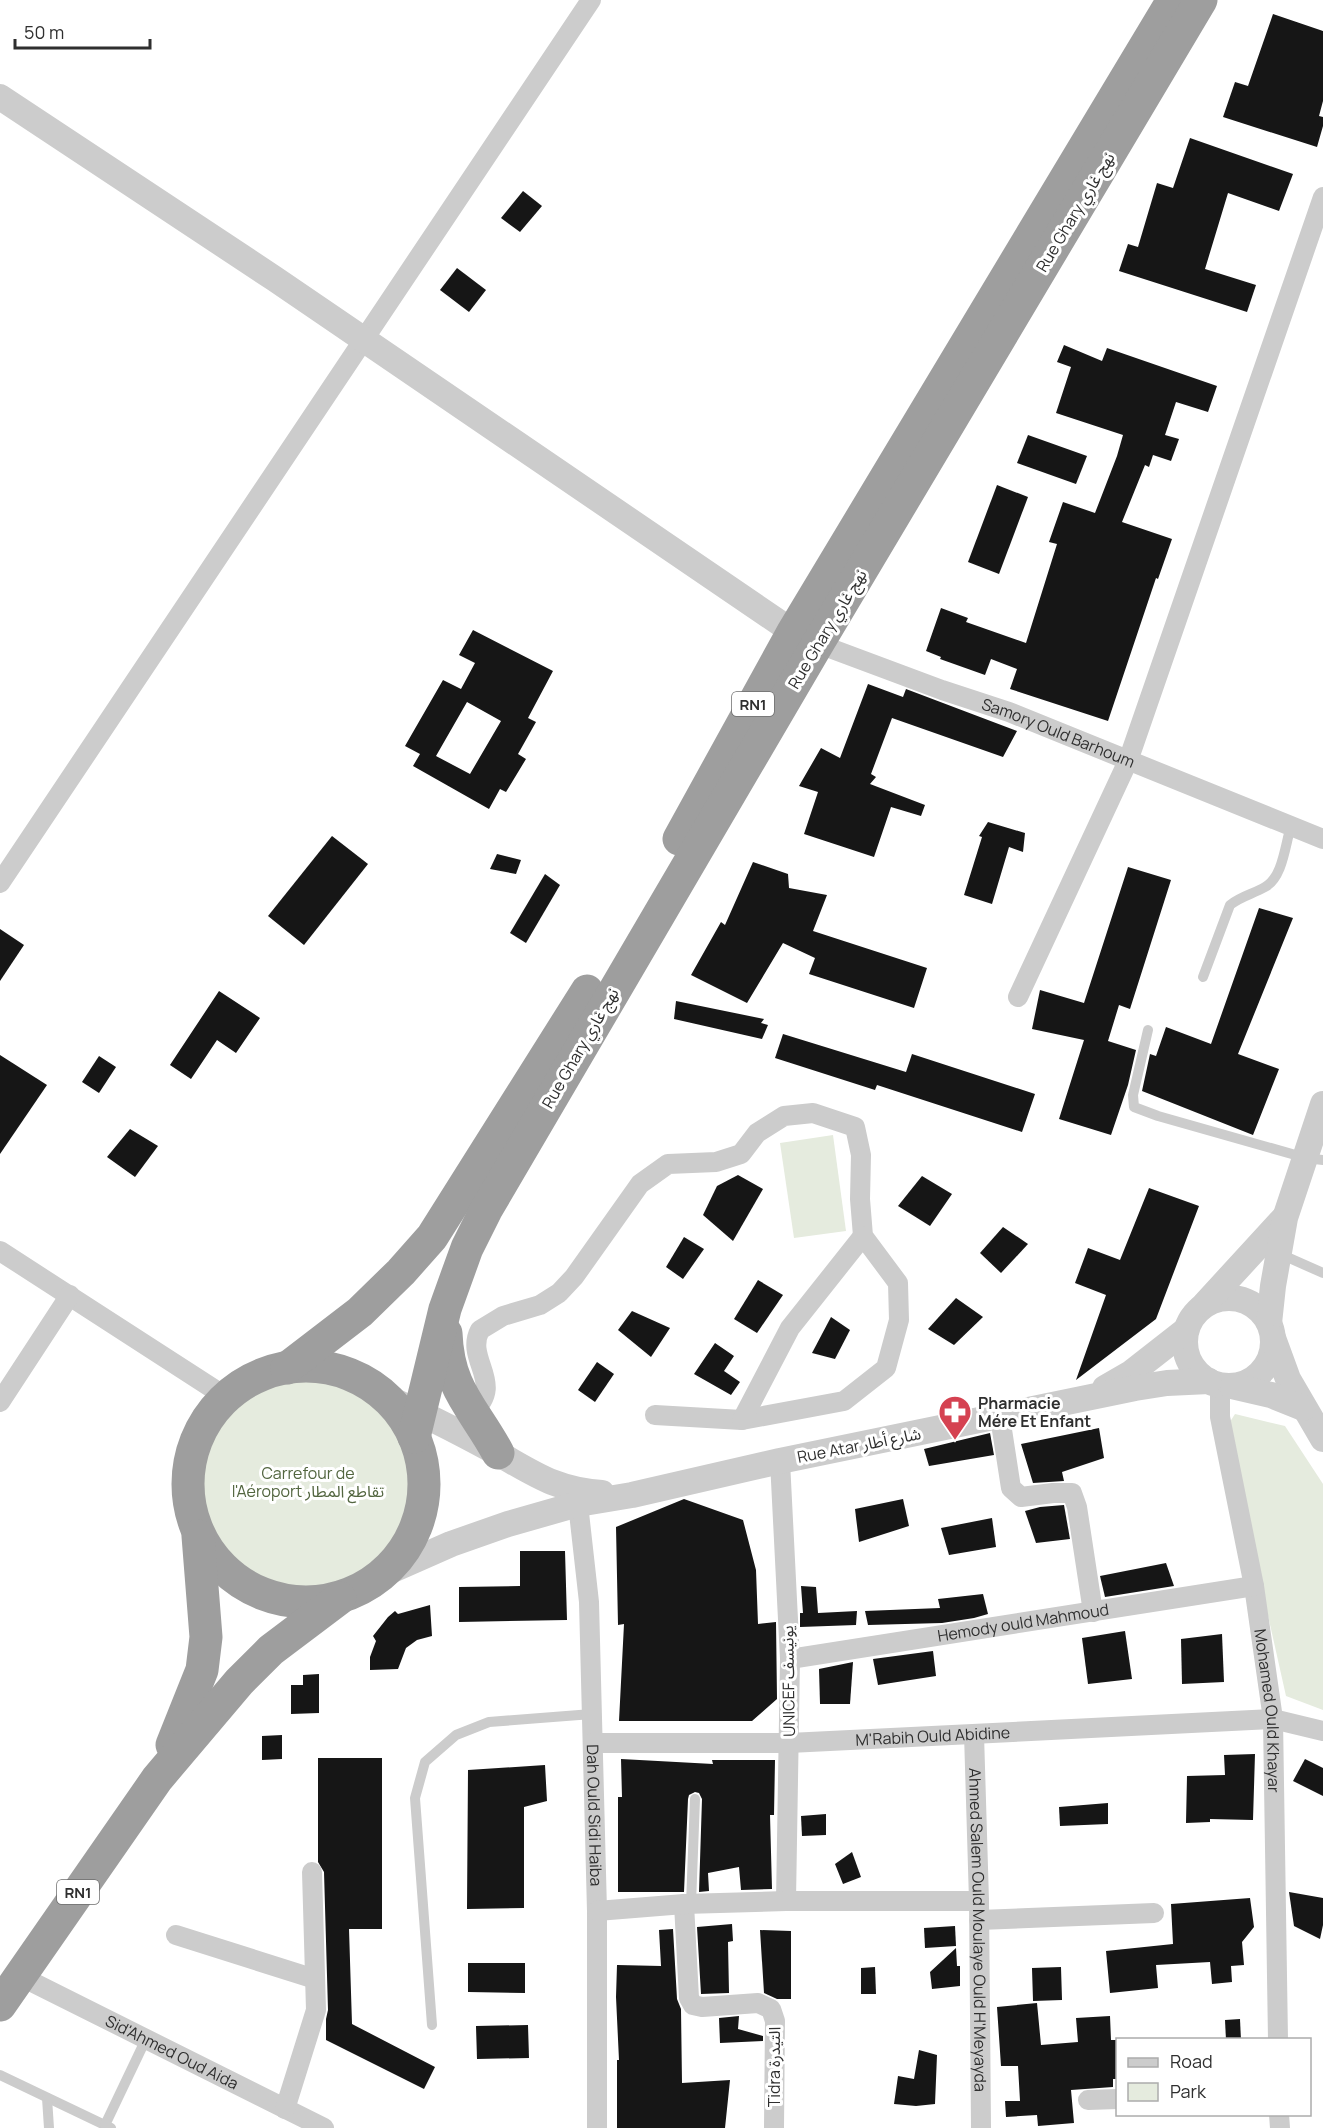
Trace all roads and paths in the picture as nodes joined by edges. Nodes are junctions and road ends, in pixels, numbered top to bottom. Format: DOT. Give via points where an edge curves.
graph roads {
  1 [pos="591,0"];
  2 [pos="1173,0"];
  3 [pos="1202,0"];
  4 [pos="0,97"];
  5 [pos="1323,196"];
  6 [pos="362,339"];
  7 [pos="805,639"];
  8 [pos="1128,761"];
  9 [pos="1291,826"];
  10 [pos="1323,839"];
  11 [pos="675,868"];
  12 [pos="0,883"];
  13 [pos="1203,977"];
  14 [pos="1018,997"];
  15 [pos="1148,1030"];
  16 [pos="1323,1104"];
  17 [pos="1314,1159"];
  18 [pos="1285,1218"];
  19 [pos="862,1236"];
  20 [pos="0,1251"];
  21 [pos="1278,1253"];
  22 [pos="1323,1273"];
  23 [pos="70,1295"];
  24 [pos="1205,1304"];
  25 [pos="445,1309"];
  26 [pos="1186,1330"];
  27 [pos="1271,1331"];
  28 [pos="287,1368"];
  29 [pos="1220,1384"];
  30 [pos="226,1397"];
  31 [pos="1087,1399"];
  32 [pos="0,1402"];
  33 [pos="1303,1408"];
  34 [pos="471,1413"];
  35 [pos="655,1415"];
  36 [pos="1000,1417"];
  37 [pos="742,1420"];
  38 [pos="418,1425"];
  39 [pos="1323,1440"];
  40 [pos="498,1454"];
  41 [pos="780,1461"];
  42 [pos="632,1495"];
  43 [pos="578,1504"];
  44 [pos="198,1534"];
  45 [pos="383,1574"];
  46 [pos="1254,1586"];
  47 [pos="341,1596"];
  48 [pos="1093,1612"];
  49 [pos="790,1659"];
  50 [pos="592,1714"];
  51 [pos="1273,1719"];
  52 [pos="1323,1731"];
  53 [pos="974,1734"];
  54 [pos="593,1743"];
  55 [pos="789,1743"];
  56 [pos="157,1779"];
  57 [pos="695,1799"];
  58 [pos="312,1872"];
  59 [pos="786,1901"];
  60 [pos="688,1904"];
  61 [pos="979,1910"];
  62 [pos="597,1911"];
  63 [pos="1154,1913"];
  64 [pos="176,1935"];
  65 [pos="20,1976"];
  66 [pos="315,1979"];
  67 [pos="0,2005"];
  68 [pos="432,2025"];
  69 [pos="1278,2038"];
  70 [pos="146,2039"];
  71 [pos="0,2075"];
  72 [pos="47,2098"];
  73 [pos="1116,2099"];
  74 [pos="1088,2100"];
  75 [pos="285,2109"];
  76 [pos="312,2125"];
  77 [pos="108,2127"];
  78 [pos="49,2128"];
  79 [pos="597,2128"];
  80 [pos="774,2128"];
  81 [pos="981,2128"];
  1 -- 6 [label="street"];
  2 -- 7 [label="highway, Rue Ghary نهج غاري / RN1"];
  3 -- 7 [label="highway, Rue Ghary نهج غاري / RN1"];
  4 -- 6 [label="street"];
  5 -- 8 [label="street"];
  6 -- 7 [label="street"];
  6 -- 12 [label="street"];
  7 -- 8 [label="street, Samory Ould Barhoum" via="1010,712"];
  7 -- 11 [label="highway, Rue Ghary نهج غاري / RN1"];
  8 -- 9 [label="street, Samory Ould Barhoum"];
  8 -- 14 [label="street"];
  9 -- 10 [label="street, Samory Ould Barhoum"];
  9 -- 13 [label="lane" via="1274,880 1230,905"];
  11 -- 25 [label="highway, Rue Ghary نهج غاري / RN1" via="584,1040 486,1210 467,1248"];
  11 -- 28 [label="highway, Rue Ghary نهج غاري / RN1" via="573,1015 432,1237 360,1312"];
  15 -- 17 [label="lane" via="1133,1095 1134,1107"];
  16 -- 17 [label="street"];
  17 -- 18 [label="street"];
  18 -- 21 [label="street"];
  18 -- 24 [label="street"];
  19 -- 34 [label="street" via="861,1155 855,1127 813,1113 784,1116 757,1133 741,1154 716,1162 668,1164 640,1184 559,1293 480,1330 476,1346 486,1393"];
  19 -- 37 [label="street" via="790,1328"];
  19 -- 37 [label="street" via="898,1283 899,1320 886,1368 844,1401"];
  20 -- 23 [label="street"];
  21 -- 22 [label="lane"];
  21 -- 27 [label="street"];
  23 -- 30 [label="street"];
  23 -- 32 [label="street"];
  24 -- 26 [label="street" via="1196,1311"];
  24 -- 27 [label="street" via="1219,1298 1249,1302 1261,1311"];
  25 -- 34 [label="highway" via="448,1360"];
  25 -- 38 [label="highway, Rue Ghary نهج غاري / RN1"];
  26 -- 29 [label="street" via="1188,1360 1197,1372"];
  26 -- 31 [label="street, Rue Atar شارع أطار" via="1131,1373"];
  27 -- 29 [label="street" via="1271,1355 1263,1370 1249,1381"];
  27 -- 33 [label="street"];
  28 -- 30 [label="highway" via="253,1379"];
  28 -- 38 [label="highway" via="314,1367 363,1382"];
  29 -- 31 [label="street, Rue Atar شارع أطار" via="1167,1383"];
  29 -- 33 [label="street" via="1271,1395"];
  29 -- 46 [label="street, Mohamed Ould Khayar" via="1220,1416"];
  30 -- 44 [label="highway" via="207,1419 188,1468 188,1494"];
  31 -- 36 [label="street, Rue Atar شارع أطار"];
  33 -- 39 [label="street"];
  34 -- 40 [label="highway"];
  35 -- 37 [label="street"];
  36 -- 41 [label="street, Rue Atar شارع أطار"];
  36 -- 48 [label="street" via="1011,1488 1021,1497 1072,1493"];
  38 -- 40 [label="street, Rue Atar شارع أطار"];
  38 -- 45 [label="highway" via="424,1486 421,1510 413,1534"];
  40 -- 42 [label="street, Rue Atar شارع أطار" via="556,1485 584,1492"];
  41 -- 42 [label="street, Rue Atar شارع أطار"];
  41 -- 49 [label="street, UNICEF يونيسف"];
  42 -- 43 [label="street, Rue Atar شارع أطار"];
  43 -- 45 [label="street, Rue Atar شارع أطار" via="460,1541"];
  43 -- 50 [label="street, Dah Ould Sidi Haiba" via="589,1602"];
  44 -- 47 [label="highway" via="227,1573 247,1587 293,1601 318,1602"];
  44 -- 56 [label="highway, RN1" via="206,1637 202,1670"];
  45 -- 47 [label="highway"];
  46 -- 48 [label="street, Hemody ould Mahmoud"];
  46 -- 51 [label="street, Mohamed Ould Khayar"];
  47 -- 56 [label="highway, RN1" via="271,1650"];
  48 -- 49 [label="street, Hemody ould Mahmoud"];
  49 -- 55 [label="street, UNICEF يونيسف"];
  50 -- 54 [label="street, Dah Ould Sidi Haiba"];
  50 -- 68 [label="lane" via="489,1722 456,1735 425,1762 415,1798"];
  51 -- 52 [label="street, M'Rabih Ould Abidine"];
  51 -- 53 [label="street, M'Rabih Ould Abidine"];
  51 -- 69 [label="street, Mohamed Ould Khayar"];
  53 -- 55 [label="street, M'Rabih Ould Abidine"];
  53 -- 61 [label="street, Ahmed Salem Ould Moulaye Ould H'Meyayda"];
  54 -- 55 [label="street, M'Rabih Ould Abidine"];
  54 -- 62 [label="street, Dah Ould Sidi Haiba"];
  55 -- 59 [label="street, UNICEF يونيسف"];
  56 -- 65 [label="highway, RN1"];
  57 -- 60 [label="lane"];
  58 -- 66 [label="street"];
  59 -- 60 [label="street"];
  59 -- 61 [label="street"];
  60 -- 62 [label="street"];
  60 -- 80 [label="street, Tidra التيدرة" via="689,1998 693,2005 758,2003 771,2009 775,2021"];
  61 -- 63 [label="street"];
  61 -- 81 [label="street, Ahmed Salem Ould Moulaye Ould H'Meyayda"];
  62 -- 79 [label="street, Dah Ould Sidi Haiba"];
  64 -- 66 [label="street"];
  65 -- 67 [label="highway, RN1"];
  65 -- 70 [label="street, Sid'Ahmed Oud Aida"];
  66 -- 75 [label="street" via="316,2010"];
  70 -- 75 [label="street, Sid'Ahmed Oud Aida"];
  70 -- 77 [label="lane"];
  71 -- 72 [label="lane"];
  72 -- 77 [label="lane"];
  72 -- 78 [label="lane"];
  73 -- 74 [label="street"];
  75 -- 76 [label="street, Sid'Ahmed Oud Aida"];
}
